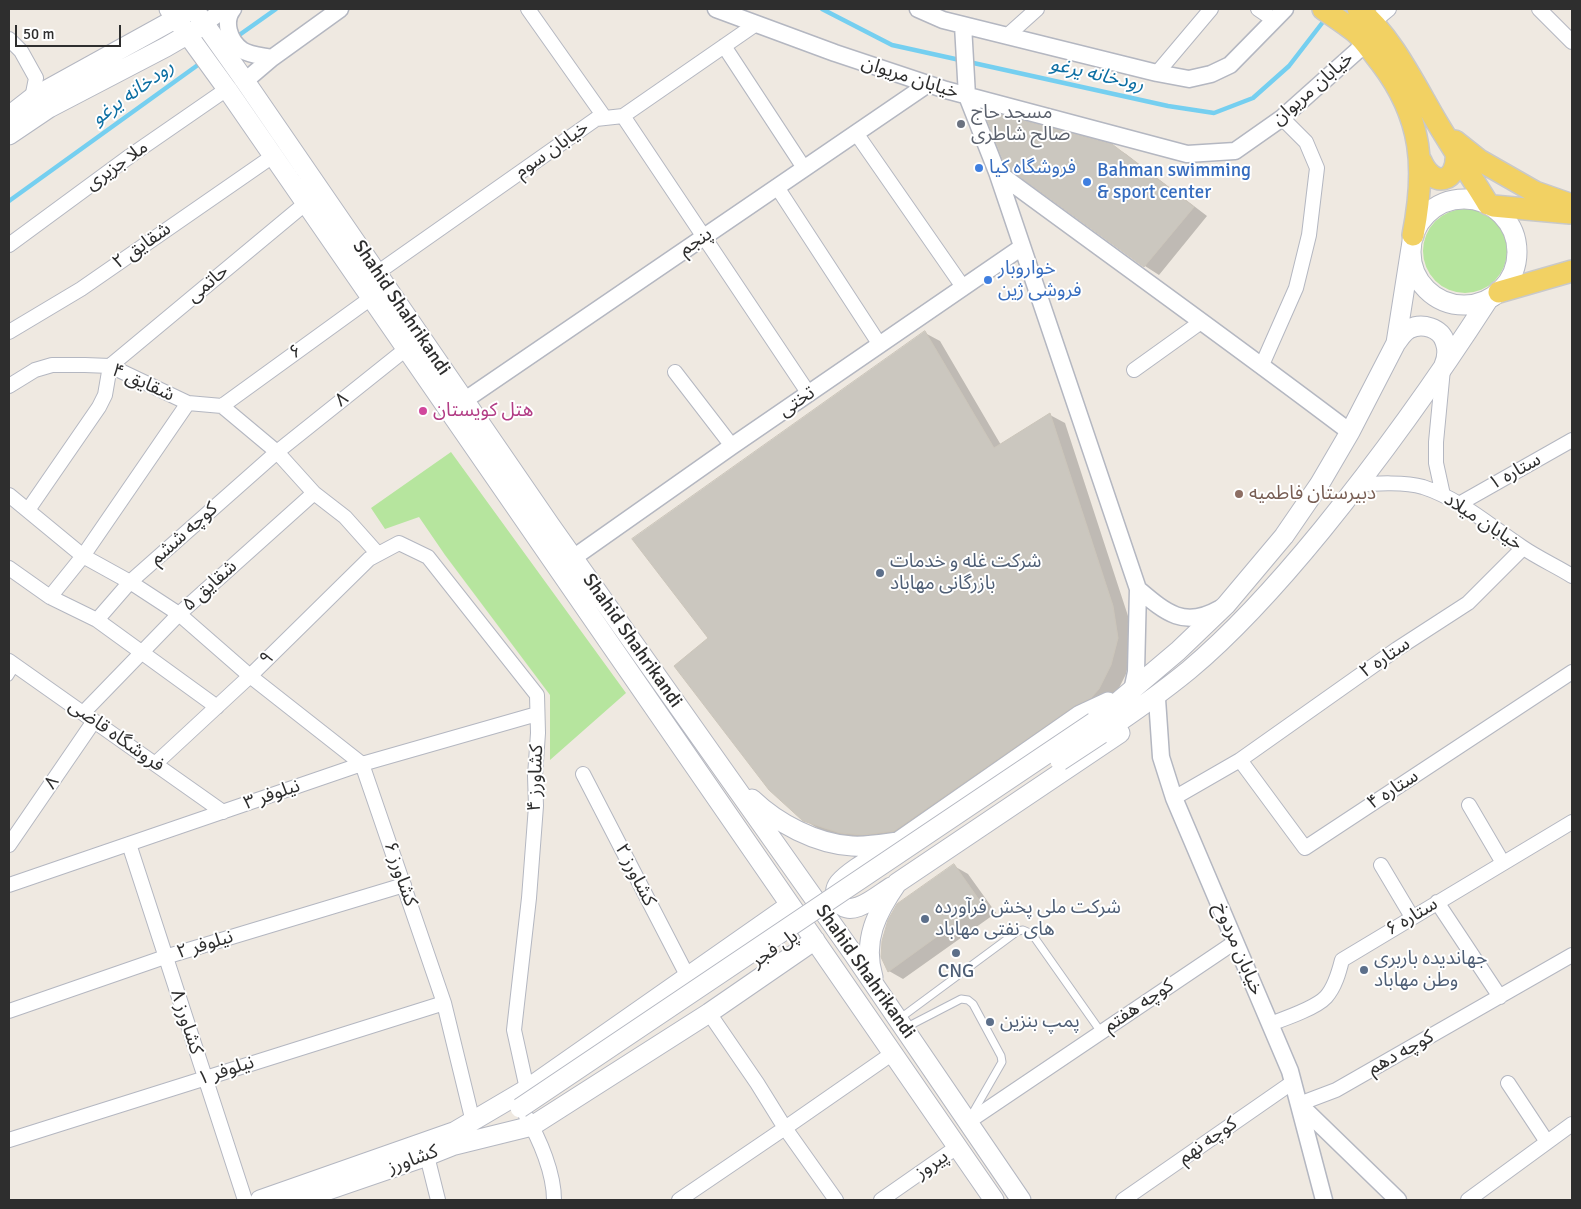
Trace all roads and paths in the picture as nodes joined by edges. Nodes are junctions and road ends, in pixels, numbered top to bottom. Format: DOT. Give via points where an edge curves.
graph roads {
  1 [pos="224,9"];
  2 [pos="233,9"];
  3 [pos="340,9"];
  4 [pos="528,9"];
  5 [pos="716,9"];
  6 [pos="918,9"];
  7 [pos="1037,9"];
  8 [pos="1211,9"];
  9 [pos="1258,9"];
  10 [pos="1322,9"];
  11 [pos="1389,9"];
  12 [pos="1539,9"];
  13 [pos="172,13"];
  14 [pos="940,14"];
  15 [pos="1279,14"];
  16 [pos="206,21"];
  17 [pos="756,24"];
  18 [pos="1364,24"];
  19 [pos="963,25"];
  20 [pos="1008,35"];
  21 [pos="9,39"];
  22 [pos="191,40"];
  23 [pos="1572,42"];
  24 [pos="724,46"];
  25 [pos="272,58"];
  26 [pos="1157,73"];
  27 [pos="245,80"];
  28 [pos="928,84"];
  29 [pos="227,89"];
  30 [pos="967,96"];
  31 [pos="32,98"];
  32 [pos="9,116"];
  33 [pos="623,116"];
  34 [pos="605,118"];
  35 [pos="1282,118"];
  36 [pos="856,133"];
  37 [pos="9,135"];
  38 [pos="1450,143"];
  39 [pos="273,156"];
  40 [pos="1421,160"];
  41 [pos="804,168"];
  42 [pos="997,172"];
  43 [pos="777,187"];
  44 [pos="306,203"];
  45 [pos="1490,205"];
  46 [pos="1572,205"];
  47 [pos="1572,213"];
  48 [pos="704,237"];
  49 [pos="1412,242"];
  50 [pos="9,245"];
  51 [pos="1022,247"];
  52 [pos="1572,271"];
  53 [pos="377,273"];
  54 [pos="963,287"];
  55 [pos="1494,296"];
  56 [pos="371,298"];
  57 [pos="1201,322"];
  58 [pos="9,332"];
  59 [pos="1396,343"];
  60 [pos="880,345"];
  61 [pos="406,349"];
  62 [pos="1262,365"];
  63 [pos="110,366"];
  64 [pos="1443,369"];
  65 [pos="1134,370"];
  66 [pos="675,372"];
  67 [pos="9,386"];
  68 [pos="809,394"];
  69 [pos="465,400"];
  70 [pos="188,403"];
  71 [pos="222,406"];
  72 [pos="1350,432"];
  73 [pos="1572,440"];
  74 [pos="732,446"];
  75 [pos="277,452"];
  76 [pos="1358,485"];
  77 [pos="314,493"];
  78 [pos="1443,495"];
  79 [pos="9,496"];
  80 [pos="1458,504"];
  81 [pos="28,510"];
  82 [pos="1523,548"];
  83 [pos="378,554"];
  84 [pos="83,556"];
  85 [pos="573,558"];
  86 [pos="9,568"];
  87 [pos="1570,572"];
  88 [pos="130,582"];
  89 [pos="1138,589"];
  90 [pos="50,597"];
  91 [pos="1226,605"];
  92 [pos="179,614"];
  93 [pos="97,620"];
  94 [pos="142,652"];
  95 [pos="11,668"];
  96 [pos="1572,672"];
  97 [pos="250,676"];
  98 [pos="1178,678"];
  99 [pos="1132,691"];
  100 [pos="1157,699"];
  101 [pos="217,706"];
  102 [pos="537,714"];
  103 [pos="89,717"];
  104 [pos="1097,728"];
  105 [pos="1240,760"];
  106 [pos="155,764"];
  107 [pos="362,764"];
  108 [pos="724,771"];
  109 [pos="582,774"];
  110 [pos="1174,798"];
  111 [pos="1469,805"];
  112 [pos="223,812"];
  113 [pos="1572,822"];
  114 [pos="898,842"];
  115 [pos="129,844"];
  116 [pos="9,845"];
  117 [pos="1503,863"];
  118 [pos="1381,865"];
  119 [pos="897,883"];
  120 [pos="9,885"];
  121 [pos="404,885"];
  122 [pos="1437,902"];
  123 [pos="790,905"];
  124 [pos="1412,917"];
  125 [pos="815,940"];
  126 [pos="1235,942"];
  127 [pos="1572,955"];
  128 [pos="165,957"];
  129 [pos="688,977"];
  130 [pos="876,988"];
  131 [pos="1500,997"];
  132 [pos="444,1003"];
  133 [pos="9,1011"];
  134 [pos="709,1013"];
  135 [pos="902,1024"];
  136 [pos="1270,1024"];
  137 [pos="1101,1032"];
  138 [pos="893,1053"];
  139 [pos="204,1078"];
  140 [pos="1293,1082"];
  141 [pos="1508,1083"];
  142 [pos="526,1089"];
  143 [pos="1299,1104"];
  144 [pos="526,1117"];
  145 [pos="473,1122"];
  146 [pos="968,1122"];
  147 [pos="1572,1124"];
  148 [pos="785,1128"];
  149 [pos="454,1138"];
  150 [pos="9,1140"];
  151 [pos="1547,1142"];
  152 [pos="957,1147"];
  153 [pos="427,1156"];
  154 [pos="245,1200"];
  155 [pos="260,1200"];
  156 [pos="299,1200"];
  157 [pos="438,1200"];
  158 [pos="554,1200"];
  159 [pos="679,1200"];
  160 [pos="836,1200"];
  161 [pos="881,1200"];
  162 [pos="994,1200"];
  163 [pos="1021,1200"];
  164 [pos="1123,1200"];
  165 [pos="1324,1200"];
  166 [pos="1398,1200"];
  167 [pos="1468,1200"];
  1 -- 16 [label="street"];
  2 -- 16 [label="street" via="227,19"];
  3 -- 25 [label="street"];
  4 -- 34 [label="street"];
  5 -- 17 [label="street, خیابان مریوان"];
  6 -- 14 [label="street"];
  7 -- 20 [label="street"];
  8 -- 26 [label="street"];
  9 -- 15 [label="street"];
  10 -- 18 [label="main road"];
  11 -- 18 [label="street"];
  12 -- 23 [label="street"];
  13 -- 16 [label="main road"];
  13 -- 22 [label="main road"];
  13 -- 31 [label="main road"];
  14 -- 19 [label="street"];
  15 -- 26 [label="street" via="1230,65 1189,79"];
  16 -- 22 [label="main road"];
  16 -- 25 [label="street" via="235,41 242,50"];
  16 -- 27 [label="main road, Shahid Shahrikandi"];
  17 -- 24 [label="street, خیابان سوم"];
  17 -- 28 [label="street, خیابان مریوان"];
  18 -- 35 [label="street, خیابان مریوان"];
  18 -- 38 [label="main road" via="1408,72"];
  18 -- 40 [label="main road" via="1408,111 1417,135"];
  19 -- 20 [label="street"];
  19 -- 30 [label="street"];
  20 -- 26 [label="street"];
  21 -- 31 [label="street" via="21,51 36,78"];
  22 -- 29 [label="main road"];
  22 -- 37 [label="main road" via="49,108"];
  24 -- 33 [label="street, خیابان سوم"];
  24 -- 41 [label="street"];
  25 -- 27 [label="street"];
  27 -- 53 [label="main road, Shahid Shahrikandi"];
  28 -- 30 [label="street, خیابان مریوان"];
  28 -- 36 [label="street, پنجم"];
  29 -- 39 [label="main road"];
  29 -- 50 [label="street, ملا جزیری"];
  30 -- 35 [label="street, خیابان مریوان" via="1187,154 1235,151"];
  30 -- 42 [label="street"];
  31 -- 32 [label="main road"];
  33 -- 34 [label="street, خیابان سوم"];
  33 -- 48 [label="street"];
  34 -- 53 [label="street, خیابان سوم" via="596,119"];
  35 -- 62 [label="street" via="1306,142 1317,168 1309,235 1296,288"];
  36 -- 41 [label="street, پنجم"];
  36 -- 54 [label="street"];
  38 -- 40 [label="main road" via="1456,167 1447,178 1431,176"];
  38 -- 45 [label="main road"];
  38 -- 46 [label="main road" via="1535,192"];
  39 -- 44 [label="main road"];
  39 -- 58 [label="street, شقایق ۲" via="81,289"];
  40 -- 49 [label="main road" via="1419,208"];
  41 -- 43 [label="street, پنجم"];
  42 -- 51 [label="street"];
  42 -- 57 [label="street"];
  43 -- 48 [label="street, پنجم"];
  43 -- 60 [label="street"];
  44 -- 56 [label="main road"];
  44 -- 63 [label="street, حاتمی"];
  45 -- 47 [label="main road"];
  45 -- 49 [label="main road" via="1466,198 1440,204 1424,218"];
  45 -- 55 [label="main road" via="1505,217 1514,231 1518,247 1510,279"];
  48 -- 68 [label="street"];
  48 -- 69 [label="street, پنجم"];
  49 -- 55 [label="main road" via="1416,274 1434,296 1460,305 1475,304"];
  49 -- 59 [label="main road"];
  51 -- 54 [label="street, تختی"];
  51 -- 89 [label="street"];
  52 -- 55 [label="main road"];
  53 -- 69 [label="main road, Shahid Shahrikandi"];
  54 -- 60 [label="street, تختی"];
  55 -- 64 [label="main road"];
  56 -- 61 [label="main road"];
  56 -- 71 [label="street, ۶"];
  57 -- 62 [label="street"];
  57 -- 65 [label="street"];
  59 -- 64 [label="main road" via="1402,334 1416,326 1434,329 1445,340 1447,350"];
  59 -- 72 [label="main road"];
  60 -- 68 [label="street, تختی"];
  61 -- 75 [label="street, ۸"];
  61 -- 123 [label="main road"];
  62 -- 72 [label="street"];
  63 -- 67 [label="street, شقایق ۴" via="52,365 35,370"];
  63 -- 70 [label="street, شقایق ۴"];
  63 -- 81 [label="street" via="105,395 99,407"];
  64 -- 76 [label="main road"];
  64 -- 78 [label="street" via="1436,463"];
  66 -- 74 [label="street"];
  68 -- 74 [label="street, تختی"];
  69 -- 85 [label="main road, Shahid Shahrikandi"];
  70 -- 71 [label="street, شقایق ۴"];
  70 -- 84 [label="street"];
  71 -- 75 [label="street"];
  72 -- 91 [label="main road" via="1284,536"];
  73 -- 80 [label="street, ستاره ۱"];
  74 -- 85 [label="street, تختی"];
  75 -- 77 [label="street"];
  75 -- 88 [label="street, کوچه ششم"];
  76 -- 78 [label="street, خیابان میلاد" via="1377,483 1421,487"];
  76 -- 98 [label="main road" via="1243,620"];
  77 -- 83 [label="street" via="345,517"];
  77 -- 92 [label="street, شقایق ۵"];
  78 -- 80 [label="street, خیابان میلاد"];
  79 -- 81 [label="street"];
  80 -- 82 [label="street, خیابان میلاد"];
  81 -- 84 [label="street"];
  82 -- 87 [label="street, خیابان میلاد"];
  82 -- 105 [label="street, ستاره ۲" via="1468,603"];
  83 -- 97 [label="street, ۹" via="369,559"];
  83 -- 102 [label="street, کشاورز ۴" via="399,543 428,556 537,695"];
  84 -- 88 [label="street"];
  84 -- 90 [label="street"];
  85 -- 108 [label="main road, Shahid Shahrikandi"];
  86 -- 90 [label="street"];
  88 -- 92 [label="street"];
  88 -- 93 [label="street, کوچه ششم"];
  89 -- 91 [label="street" via="1173,616 1206,616"];
  89 -- 99 [label="street" via="1136,672"];
  90 -- 93 [label="street"];
  91 -- 99 [label="main road"];
  92 -- 94 [label="street, شقایق ۵"];
  92 -- 97 [label="street"];
  93 -- 94 [label="street"];
  94 -- 101 [label="street"];
  94 -- 103 [label="street, شقایق ۵"];
  95 -- 103 [label="street, فروشگاه قاضی"];
  96 -- 105 [label="street, ستاره ۴" via="1305,848"];
  97 -- 101 [label="street, ۹"];
  97 -- 107 [label="street"];
  98 -- 100 [label="main road"];
  98 -- 104 [label="main road" via="1150,701"];
  99 -- 104 [label="main road"];
  99 -- 114 [label="main road" via="1080,715"];
  100 -- 110 [label="street, خیابان مردوخ" via="1161,757"];
  100 -- 119 [label="main road" via="1125,730"];
  101 -- 106 [label="street, ۹"];
  102 -- 107 [label="street, نیلوفر ۳"];
  102 -- 142 [label="street, کشاورز ۴" via="536,806 514,1030"];
  103 -- 106 [label="street, فروشگاه قاضی"];
  103 -- 116 [label="street, ۸"];
  104 -- 144 [label="main road, پل فجر, bridge"];
  105 -- 110 [label="street, ستاره ۲"];
  106 -- 112 [label="street, فروشگاه قاضی"];
  107 -- 112 [label="street, نیلوفر ۳"];
  107 -- 121 [label="street, کشاورز ۶"];
  108 -- 114 [label="main road" via="760,807 783,824 810,836 850,846"];
  108 -- 130 [label="main road, Shahid Shahrikandi"];
  109 -- 129 [label="street, کشاورز ۲"];
  110 -- 126 [label="street, خیابان مردوخ"];
  111 -- 117 [label="street"];
  112 -- 115 [label="street, نیلوفر ۳"];
  113 -- 117 [label="street, ستاره ۶"];
  114 -- 119 [label="main road" via="845,878 837,886 836,895 840,905 854,909"];
  115 -- 120 [label="street, نیلوفر ۳"];
  115 -- 128 [label="street, کشاورز ۸"];
  117 -- 122 [label="street, ستاره ۶"];
  118 -- 124 [label="street"];
  119 -- 130 [label="main road" via="882,904 868,948"];
  121 -- 128 [label="street, نیلوفر ۲"];
  121 -- 132 [label="street, کشاورز ۶"];
  122 -- 124 [label="street, ستاره ۶"];
  122 -- 131 [label="street"];
  123 -- 125 [label="main road"];
  123 -- 129 [label="main road"];
  124 -- 136 [label="street, ستاره ۶" via="1342,960 1339,974 1326,997 1308,1009"];
  125 -- 134 [label="main road"];
  125 -- 138 [label="main road"];
  126 -- 136 [label="street, خیابان مردوخ"];
  126 -- 137 [label="street, کوچه هفتم"];
  127 -- 131 [label="street, کوچه دهم"];
  128 -- 133 [label="street, نیلوفر ۲"];
  128 -- 139 [label="street, کشاورز ۸"];
  129 -- 142 [label="main road"];
  130 -- 135 [label="main road, Shahid Shahrikandi"];
  131 -- 143 [label="street, کوچه دهم" via="1336,1090"];
  132 -- 139 [label="street, نیلوفر ۱"];
  132 -- 145 [label="street, کشاورز ۶"];
  134 -- 144 [label="main road"];
  134 -- 148 [label="street"];
  135 -- 137 [label="lane" via="1023,930 1032,934"];
  135 -- 146 [label="main road, Shahid Shahrikandi"];
  135 -- 146 [label="lane" via="961,999 973,1004 1002,1062"];
  136 -- 140 [label="street, خیابان مردوخ"];
  137 -- 146 [label="street, کوچه هفتم"];
  138 -- 148 [label="street"];
  138 -- 152 [label="main road"];
  139 -- 150 [label="street, نیلوفر ۱"];
  139 -- 154 [label="street, کشاورز ۸"];
  140 -- 143 [label="street, خیابان مردوخ"];
  140 -- 164 [label="street, کوچه نهم"];
  141 -- 151 [label="street"];
  142 -- 145 [label="main road"];
  143 -- 165 [label="street, خیابان مردوخ"];
  143 -- 166 [label="street"];
  144 -- 149 [label="main road, کشاورز"];
  144 -- 158 [label="street" via="544,1152"];
  145 -- 149 [label="main road"];
  146 -- 163 [label="main road, Shahid Shahrikandi"];
  147 -- 151 [label="street"];
  148 -- 159 [label="street"];
  148 -- 160 [label="street"];
  149 -- 153 [label="main road, کشاورز"];
  149 -- 155 [label="main road"];
  151 -- 167 [label="street"];
  152 -- 161 [label="street, پیروز"];
  152 -- 162 [label="main road"];
  153 -- 156 [label="main road, کشاورز"];
  153 -- 157 [label="street"];
}
